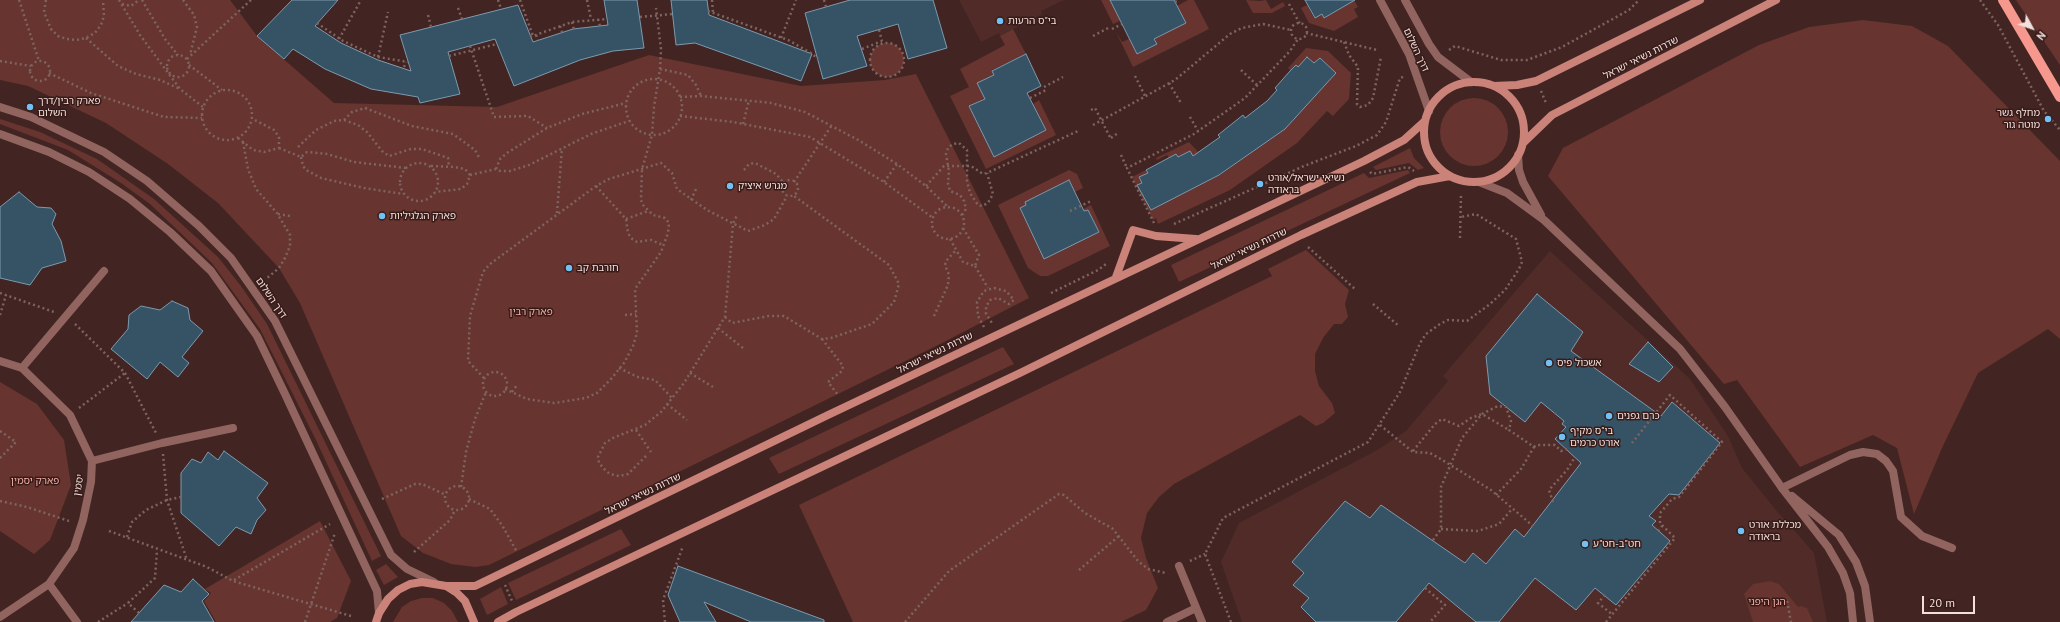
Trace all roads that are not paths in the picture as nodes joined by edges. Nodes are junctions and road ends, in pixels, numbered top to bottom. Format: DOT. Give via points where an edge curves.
graph roads {
  1 [pos="1380,0"];
  2 [pos="1405,0"];
  3 [pos="1700,0"];
  4 [pos="1776,0"];
  5 [pos="1996,0"];
  6 [pos="2003,0"];
  7 [pos="2011,15"];
  8 [pos="1471,82"];
  9 [pos="1494,86"];
  10 [pos="2060,97"];
  11 [pos="0,107"];
  12 [pos="1428,112"];
  13 [pos="1425,121"];
  14 [pos="0,134"];
  15 [pos="1523,143"];
  16 [pos="1518,155"];
  17 [pos="1450,176"];
  18 [pos="1479,182"];
  19 [pos="1544,220"];
  20 [pos="1198,239"];
  21 [pos="104,271"];
  22 [pos="1116,278"];
  23 [pos="0,361"];
  24 [pos="22,368"];
  25 [pos="233,428"];
  26 [pos="92,461"];
  27 [pos="1782,488"];
  28 [pos="1952,548"];
  29 [pos="1178,566"];
  30 [pos="434,582"];
  31 [pos="49,584"];
  32 [pos="446,586"];
  33 [pos="1196,608"];
  34 [pos="0,617"];
  35 [pos="376,619"];
  36 [pos="77,622"];
  37 [pos="474,622"];
  38 [pos="498,622"];
  39 [pos="1167,622"];
  40 [pos="1202,622"];
  41 [pos="1854,622"];
  42 [pos="1870,622"];
  1 -- 12 [label="street, דרך השלום" via="1409,54"];
  2 -- 8 [label="street, דרך השלום" via="1438,57"];
  3 -- 9 [label="main road" via="1536,80 1517,85"];
  4 -- 15 [label="main road, שדרות נשיאי ישראל" via="1552,116"];
  5 -- 7 [label="main road"];
  6 -- 7 [label="main road"];
  7 -- 10 [label="main road"];
  8 -- 9 [label="main road"];
  8 -- 12 [label="main road" via="1451,87 1440,95"];
  9 -- 15 [label="main road" via="1506,94 1519,110 1524,130"];
  11 -- 30 [label="street, דרך השלום" via="31,117 104,152 147,181 231,258 275,321 391,555 407,569"];
  12 -- 13 [label="main road"];
  13 -- 17 [label="main road" via="1424,139 1427,150 1438,168"];
  13 -- 20 [label="main road, שדרות נשיאי ישראל" via="1404,140 1371,158"];
  14 -- 35 [label="street" via="22,141 89,172 130,199 212,272 257,336 285,394 377,591"];
  15 -- 16 [label="main road"];
  16 -- 18 [label="main road" via="1500,175"];
  16 -- 19 [label="street" via="1522,182"];
  17 -- 18 [label="main road" via="1468,182"];
  17 -- 38 [label="main road, שדרות נשיאי ישראל" via="1417,182 1301,235 1020,373"];
  18 -- 19 [label="street" via="1507,193"];
  19 -- 27 [label="street" via="1680,349"];
  20 -- 22 [label="main road, שדרות נשיאי ישראל"];
  20 -- 22 [label="main road" via="1156,236 1133,230"];
  21 -- 24 [label="street"];
  22 -- 32 [label="main road, שדרות נשיאי ישראל" via="475,586"];
  23 -- 24 [label="street, יסמין"];
  24 -- 26 [label="street, יסמין" via="70,415"];
  25 -- 26 [label="street"];
  26 -- 31 [label="street, יסמין" via="91,482 74,548"];
  27 -- 28 [label="street" via="1850,455 1863,452 1877,454 1893,471 1901,517 1922,536"];
  27 -- 41 [label="street" via="1828,547 1843,572 1850,593"];
  27 -- 42 [label="street" via="1839,535 1856,562 1865,586"];
  29 -- 33 [label="street"];
  30 -- 32 [label="main road"];
  30 -- 35 [label="main road" via="416,583 398,590 388,599"];
  31 -- 34 [label="street, יסמין"];
  31 -- 36 [label="street"];
  32 -- 37 [label="main road" via="465,601"];
  33 -- 39 [label="street"];
  33 -- 40 [label="street"];
}
